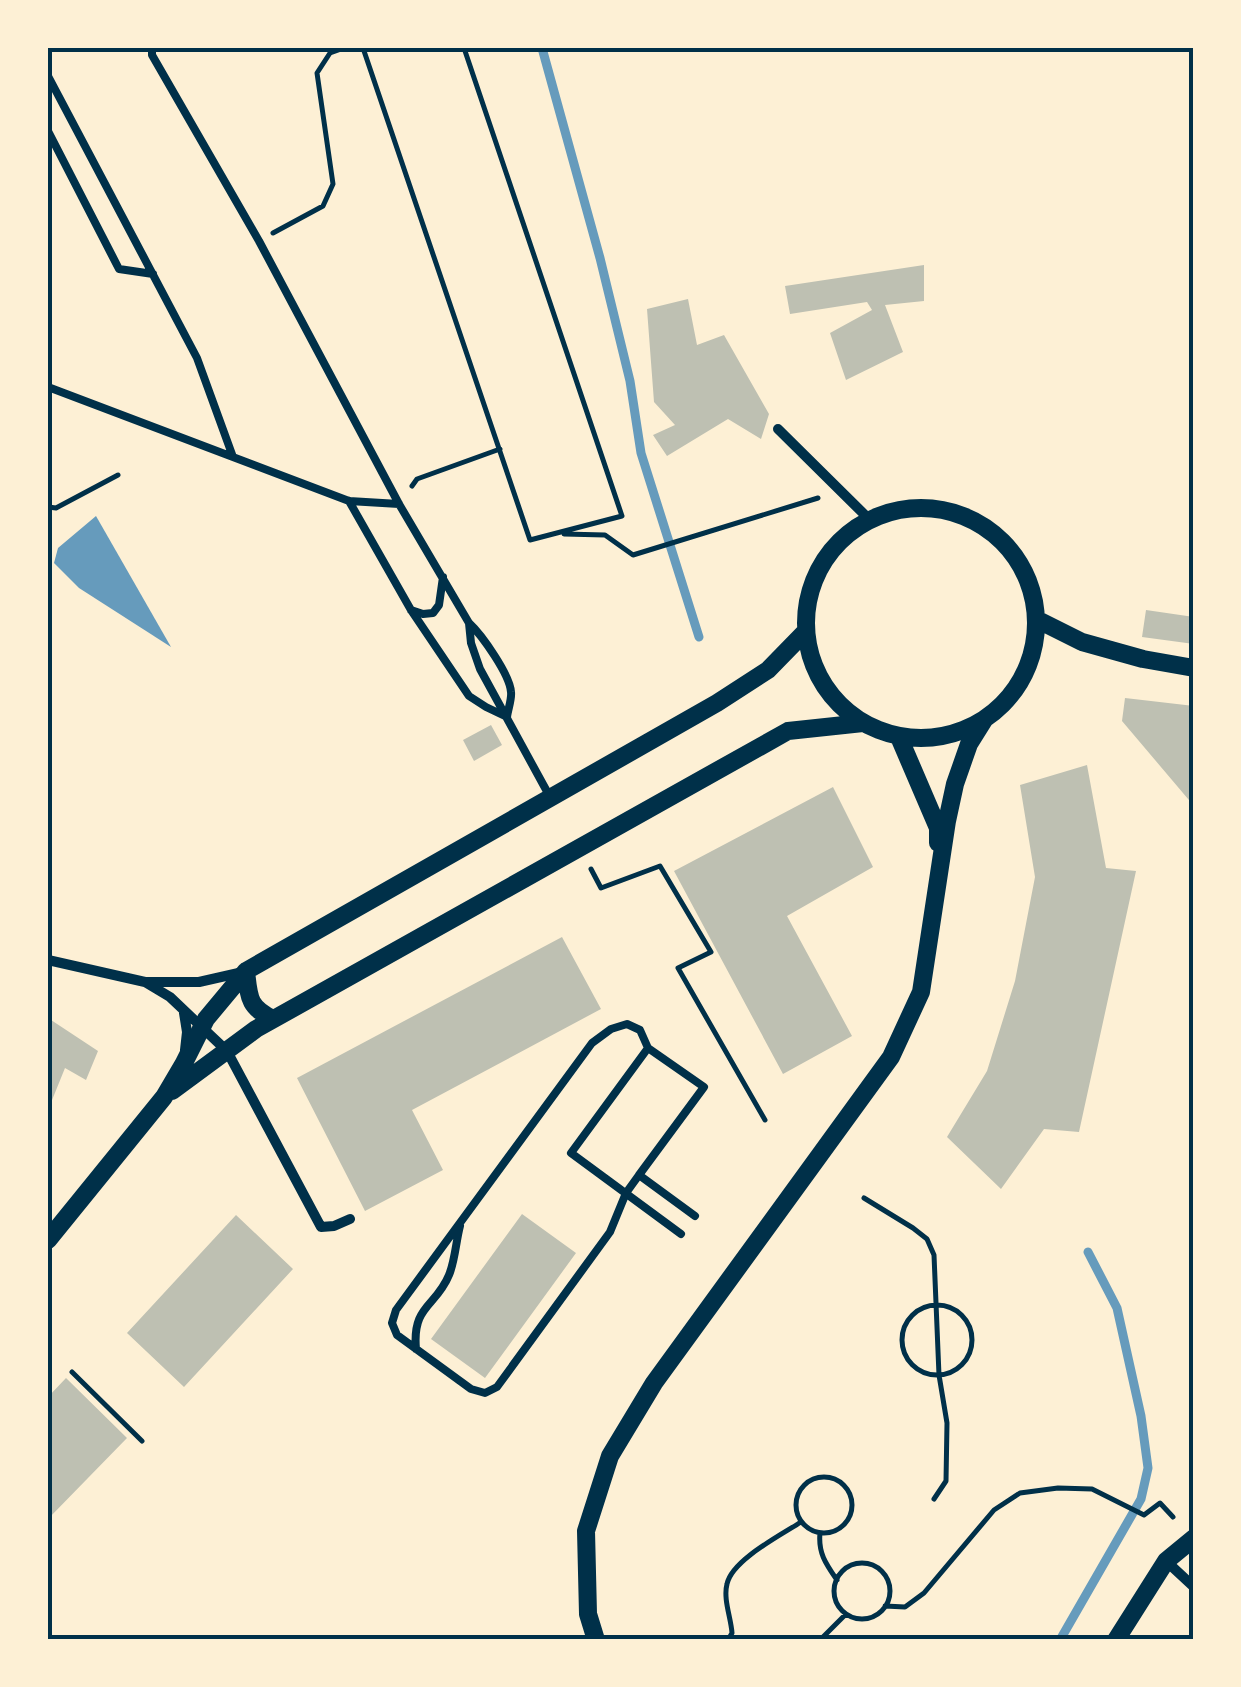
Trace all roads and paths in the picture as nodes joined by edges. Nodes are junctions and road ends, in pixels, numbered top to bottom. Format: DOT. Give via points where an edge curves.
graph roads {
  1 [pos="152,48"];
  2 [pos="344,48"];
  3 [pos="363,48"];
  4 [pos="464,48"];
  5 [pos="48,76"];
  6 [pos="48,131"];
  7 [pos="259,241"];
  8 [pos="153,274"];
  9 [pos="48,388"];
  10 [pos="778,429"];
  11 [pos="500,448"];
  12 [pos="233,456"];
  13 [pos="118,476"];
  14 [pos="417,479"];
  15 [pos="840,491"];
  16 [pos="350,501"];
  17 [pos="398,504"];
  18 [pos="48,507"];
  19 [pos="868,520"];
  20 [pos="556,534"];
  21 [pos="443,577"];
  22 [pos="411,610"];
  23 [pos="1036,619"];
  24 [pos="469,623"];
  25 [pos="806,632"];
  26 [pos="1194,668"];
  27 [pos="507,716"];
  28 [pos="984,720"];
  29 [pos="862,723"];
  30 [pos="899,737"];
  31 [pos="550,797"];
  32 [pos="580,848"];
  33 [pos="940,873"];
  34 [pos="48,960"];
  35 [pos="246,972"];
  36 [pos="145,982"];
  37 [pos="184,1012"];
  38 [pos="273,1019"];
  39 [pos="202,1028"];
  40 [pos="648,1048"];
  41 [pos="227,1050"];
  42 [pos="184,1064"];
  43 [pos="164,1097"];
  44 [pos="765,1120"];
  45 [pos="639,1176"];
  46 [pos="626,1193"];
  47 [pos="864,1198"];
  48 [pos="695,1216"];
  49 [pos="350,1219"];
  50 [pos="460,1222"];
  51 [pos="681,1234"];
  52 [pos="48,1240"];
  53 [pos="936,1306"];
  54 [pos="416,1349"];
  55 [pos="72,1372"];
  56 [pos="939,1375"];
  57 [pos="142,1441"];
  58 [pos="934,1500"];
  59 [pos="1172,1517"];
  60 [pos="802,1522"];
  61 [pos="820,1532"];
  62 [pos="1194,1538"];
  63 [pos="1166,1561"];
  64 [pos="838,1580"];
  65 [pos="1194,1588"];
  66 [pos="886,1606"];
  67 [pos="846,1614"];
  68 [pos="596,1640"];
  69 [pos="728,1640"];
  70 [pos="820,1640"];
  71 [pos="1116,1640"];
  1 -- 7 [label="lane"];
  2 -- 7 [label="path" via="330,53 316,73 332,184 324,206"];
  3 -- 11 [label="path"];
  4 -- 20 [label="path" via="622,516"];
  5 -- 8 [label="lane"];
  6 -- 8 [label="lane" via="119,269"];
  7 -- 17 [label="lane"];
  8 -- 12 [label="lane" via="197,358"];
  9 -- 12 [label="lane"];
  10 -- 15 [label="street"];
  11 -- 14 [label="path"];
  11 -- 20 [label="path" via="530,540"];
  12 -- 16 [label="lane"];
  13 -- 18 [label="path"];
  15 -- 19 [label="street"];
  15 -- 20 [label="path" via="633,555 605,536"];
  16 -- 17 [label="lane"];
  16 -- 22 [label="lane"];
  17 -- 21 [label="lane"];
  19 -- 23 [label="street" via="906,508 944,510 980,524 1009,548 1028,581"];
  19 -- 25 [label="street" via="818,570"];
  21 -- 22 [label="lane" via="433,613"];
  21 -- 24 [label="lane"];
  22 -- 27 [label="lane" via="469,696"];
  23 -- 26 [label="street" via="1082,642"];
  23 -- 28 [label="street" via="1027,670"];
  24 -- 27 [label="lane" via="480,668"];
  24 -- 27 [label="lane" via="512,690"];
  25 -- 29 [label="street" via="814,667 833,699"];
  25 -- 31 [label="street" via="768,670 717,703"];
  27 -- 31 [label="lane"];
  28 -- 30 [label="street" via="942,738"];
  28 -- 33 [label="street" via="955,784"];
  29 -- 30 [label="street"];
  29 -- 32 [label="street" via="788,732"];
  30 -- 33 [label="street" via="938,828"];
  31 -- 35 [label="street"];
  32 -- 38 [label="street"];
  32 -- 44 [label="path" via="601,888 660,866 710,952 678,968"];
  33 -- 68 [label="street" via="921,992 891,1057 654,1383 610,1456 586,1531 588,1614"];
  34 -- 36 [label="street"];
  35 -- 36 [label="street" via="198,982"];
  35 -- 38 [label="street" via="249,999"];
  35 -- 39 [label="street"];
  36 -- 37 [label="street"];
  37 -- 39 [label="street"];
  37 -- 42 [label="street"];
  38 -- 41 [label="street"];
  39 -- 41 [label="street"];
  39 -- 42 [label="street"];
  40 -- 45 [label="lane" via="704,1087"];
  40 -- 46 [label="lane" via="571,1153"];
  40 -- 50 [label="lane" via="640,1030 627,1024 592,1043"];
  41 -- 43 [label="street"];
  41 -- 49 [label="street" via="321,1227"];
  42 -- 43 [label="street"];
  43 -- 52 [label="street"];
  45 -- 46 [label="lane"];
  45 -- 48 [label="lane"];
  46 -- 51 [label="lane"];
  46 -- 54 [label="lane" via="610,1232 497,1387 471,1390"];
  47 -- 53 [label="path" via="927,1239"];
  50 -- 54 [label="lane" via="449,1276 419,1317"];
  50 -- 54 [label="lane" via="396,1310 397,1336"];
  53 -- 56 [label="path"];
  53 -- 56 [label="path" via="961,1315 972,1335 967,1358"];
  53 -- 56 [label="path" via="910,1318 902,1340 909,1361"];
  55 -- 57 [label="path"];
  56 -- 58 [label="path" via="946,1481"];
  59 -- 66 [label="path" via="1160,1503 1144,1515 1092,1489 1020,1493 994,1510 924,1593 905,1607"];
  60 -- 61 [label="path"];
  60 -- 61 [label="path" via="796,1506 801,1488 817,1478 836,1480 849,1493 850,1512 833,1531"];
  60 -- 69 [label="path" via="736,1568 727,1583"];
  61 -- 64 [label="path" via="819,1546"];
  62 -- 63 [label="street"];
  63 -- 65 [label="street"];
  63 -- 71 [label="street"];
  64 -- 66 [label="path" via="847,1567 874,1566 888,1580"];
  64 -- 67 [label="path" via="836,1600"];
  66 -- 67 [label="path" via="872,1617"];
  67 -- 70 [label="path"];
}
